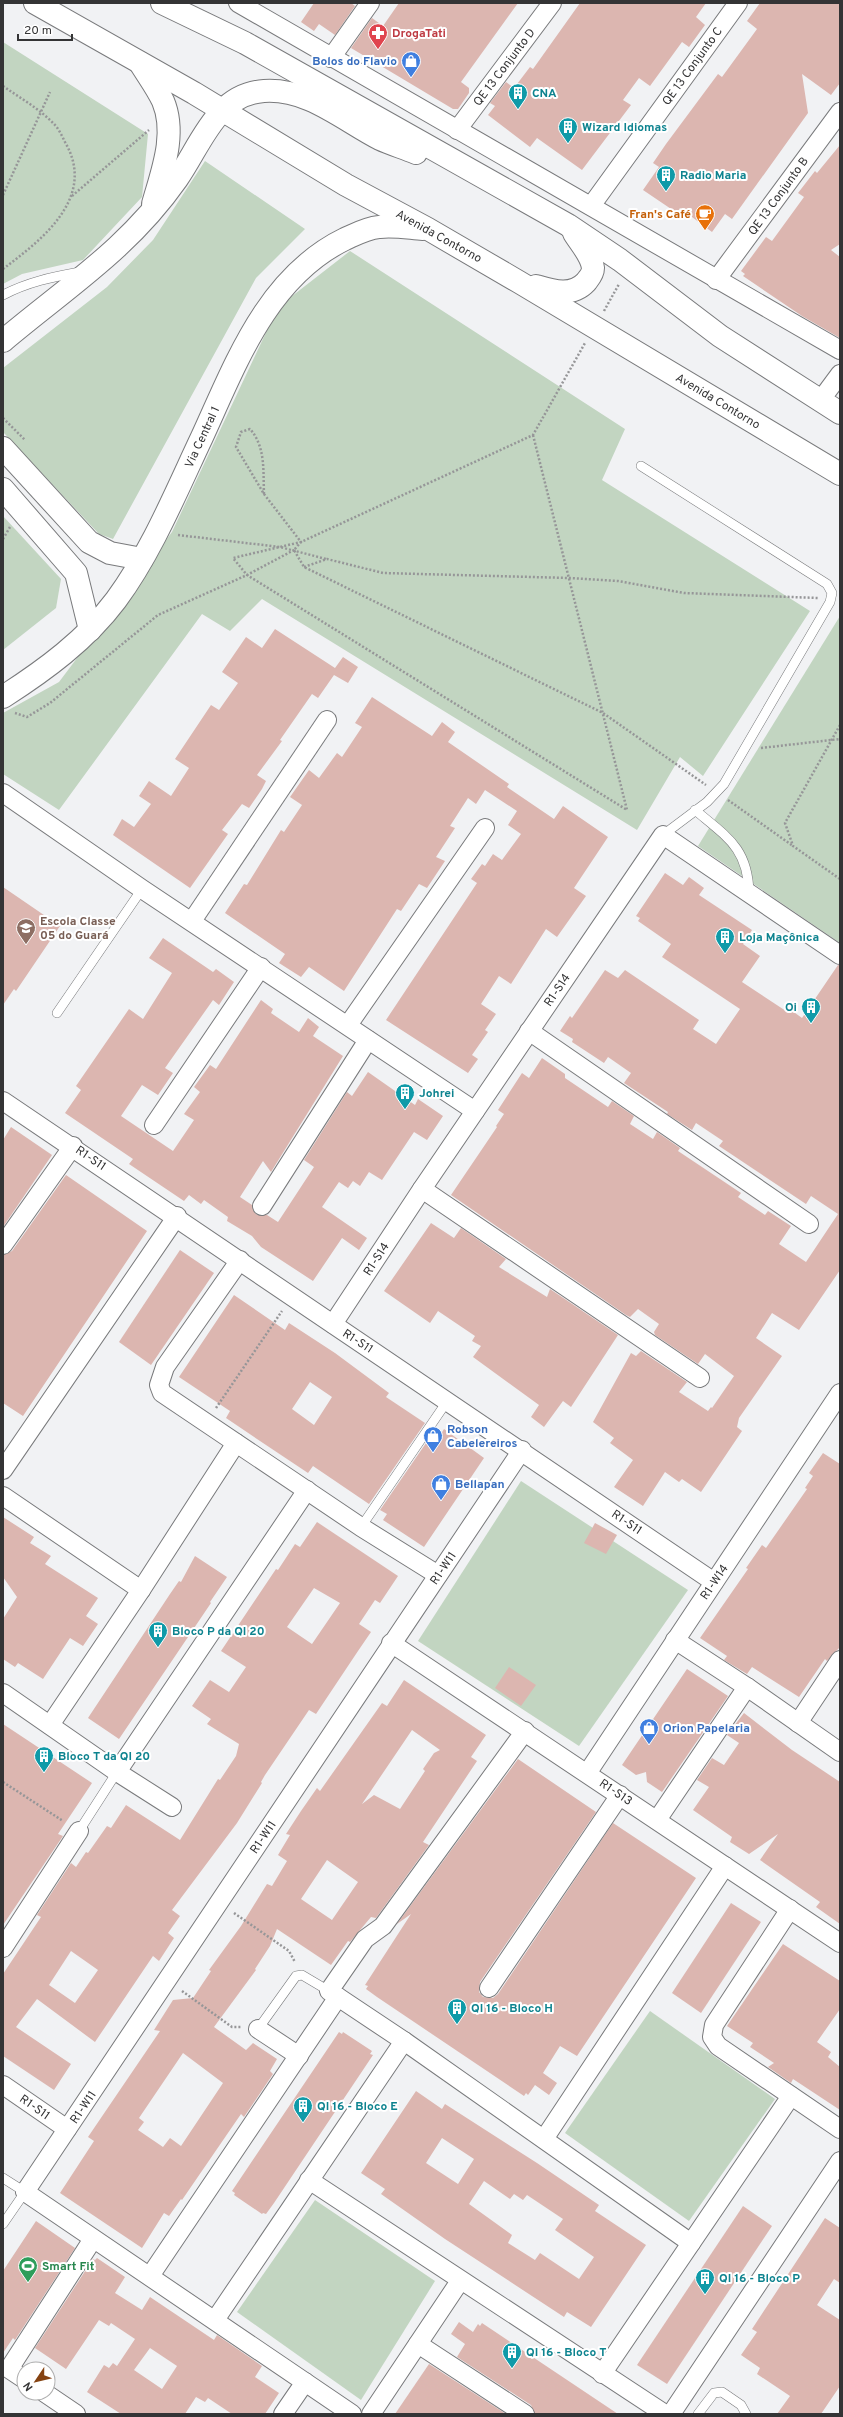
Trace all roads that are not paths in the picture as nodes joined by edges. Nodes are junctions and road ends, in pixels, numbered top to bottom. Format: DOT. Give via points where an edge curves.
graph roads {
  1 [pos="35,3"];
  2 [pos="162,3"];
  3 [pos="238,3"];
  4 [pos="370,3"];
  5 [pos="552,3"];
  6 [pos="738,3"];
  7 [pos="331,58"];
  8 [pos="140,64"];
  9 [pos="222,110"];
  10 [pos="840,112"];
  11 [pos="457,130"];
  12 [pos="452,161"];
  13 [pos="590,206"];
  14 [pos="150,215"];
  15 [pos="568,225"];
  16 [pos="428,229"];
  17 [pos="93,270"];
  18 [pos="716,280"];
  19 [pos="519,282"];
  20 [pos="3,295"];
  21 [pos="3,341"];
  22 [pos="840,350"];
  23 [pos="840,374"];
  24 [pos="820,401"];
  25 [pos="840,413"];
  26 [pos="3,448"];
  27 [pos="641,466"];
  28 [pos="840,474"];
  29 [pos="3,489"];
  30 [pos="142,559"];
  31 [pos="90,630"];
  32 [pos="6,704"];
  33 [pos="327,720"];
  34 [pos="3,793"];
  35 [pos="695,810"];
  36 [pos="485,828"];
  37 [pos="663,835"];
  38 [pos="142,889"];
  39 [pos="748,893"];
  40 [pos="192,921"];
  41 [pos="840,956"];
  42 [pos="261,967"];
  43 [pos="57,1013"];
  44 [pos="348,1025"];
  45 [pos="529,1031"];
  46 [pos="368,1040"];
  47 [pos="3,1101"];
  48 [pos="475,1111"];
  49 [pos="154,1125"];
  50 [pos="73,1146"];
  51 [pos="422,1189"];
  52 [pos="262,1206"];
  53 [pos="177,1216"];
  54 [pos="809,1224"];
  55 [pos="3,1245"];
  56 [pos="240,1260"];
  57 [pos="333,1324"];
  58 [pos="700,1378"];
  59 [pos="840,1393"];
  60 [pos="448,1400"];
  61 [pos="236,1442"];
  62 [pos="522,1450"];
  63 [pos="3,1470"];
  64 [pos="307,1490"];
  65 [pos="3,1496"];
  66 [pos="361,1527"];
  67 [pos="438,1575"];
  68 [pos="714,1582"];
  69 [pos="141,1590"];
  70 [pos="675,1640"];
  71 [pos="391,1643"];
  72 [pos="840,1660"];
  73 [pos="747,1687"];
  74 [pos="3,1693"];
  75 [pos="798,1723"];
  76 [pos="50,1726"];
  77 [pos="525,1731"];
  78 [pos="840,1752"];
  79 [pos="117,1772"];
  80 [pos="588,1772"];
  81 [pos="620,1795"];
  82 [pos="172,1807"];
  83 [pos="656,1820"];
  84 [pos="79,1831"];
  85 [pos="725,1866"];
  86 [pos="790,1909"];
  87 [pos="8,1929"];
  88 [pos="840,1943"];
  89 [pos="3,1948"];
  90 [pos="489,1988"];
  91 [pos="334,1994"];
  92 [pos="258,2029"];
  93 [pos="404,2041"];
  94 [pos="299,2056"];
  95 [pos="3,2085"];
  96 [pos="791,2096"];
  97 [pos="840,2128"];
  98 [pos="67,2129"];
  99 [pos="544,2139"];
  100 [pos="840,2161"];
  101 [pos="3,2178"];
  102 [pos="309,2180"];
  103 [pos="25,2192"];
  104 [pos="3,2224"];
  105 [pos="93,2239"];
  106 [pos="690,2243"];
  107 [pos="150,2276"];
  108 [pos="460,2281"];
  109 [pos="215,2320"];
  110 [pos="418,2344"];
  111 [pos="5,2370"];
  112 [pos="602,2374"];
  113 [pos="16,2375"];
  114 [pos="305,2382"];
  115 [pos="55,2401"];
  116 [pos="67,2411"];
  117 [pos="283,2414"];
  118 [pos="352,2414"];
  119 [pos="370,2414"];
  120 [pos="525,2414"];
  121 [pos="665,2414"];
  122 [pos="671,2414"];
  123 [pos="698,2414"];
  124 [pos="746,2414"];
  1 -- 8 [label="main road, Avenida Contorno"];
  2 -- 12 [label="main road" via="245,43"];
  3 -- 7 [label="street"];
  4 -- 7 [label="street"];
  5 -- 11 [label="street, QE 13 Conjunto D"];
  6 -- 13 [label="street, QE 13 Conjunto C"];
  7 -- 11 [label="street"];
  8 -- 9 [label="main road, Avenida Contorno"];
  8 -- 14 [label="main road" via="163,101 169,123 168,146"];
  9 -- 12 [label="main road" via="248,93 265,91 296,95 312,100 380,139 418,154"];
  9 -- 14 [label="main road"];
  9 -- 16 [label="main road, Avenida Contorno" via="346,185"];
  10 -- 18 [label="street, QE 13 Conjunto B"];
  11 -- 13 [label="street"];
  12 -- 15 [label="main road"];
  13 -- 18 [label="street"];
  14 -- 17 [label="main road"];
  15 -- 19 [label="main road" via="588,254 593,269 590,277 583,285 569,292"];
  15 -- 24 [label="main road" via="620,260 720,336"];
  16 -- 19 [label="main road, Avenida Contorno"];
  16 -- 30 [label="main road, Via Central 1" via="379,227 360,232 328,248 286,283 248,339"];
  17 -- 20 [label="lane" via="44,278"];
  17 -- 21 [label="main road"];
  18 -- 22 [label="street"];
  19 -- 28 [label="main road, Avenida Contorno"];
  23 -- 24 [label="street"];
  24 -- 25 [label="main road"];
  26 -- 30 [label="main road" via="88,542 110,553"];
  27 -- 35 [label="lane" via="827,584 832,594 830,602 717,793"];
  29 -- 31 [label="main road" via="76,573"];
  30 -- 31 [label="main road, Via Central 1" via="116,600"];
  31 -- 32 [label="main road, Via Central 1"];
  33 -- 40 [label="street"];
  34 -- 38 [label="street"];
  35 -- 37 [label="lane"];
  35 -- 39 [label="lane" via="726,837 745,861"];
  36 -- 44 [label="street"];
  37 -- 39 [label="street"];
  37 -- 45 [label="street, R1-S14"];
  38 -- 40 [label="street"];
  38 -- 43 [label="lane"];
  39 -- 41 [label="street"];
  40 -- 42 [label="street"];
  42 -- 44 [label="street"];
  42 -- 49 [label="street"];
  44 -- 46 [label="street"];
  45 -- 48 [label="street, R1-S14"];
  45 -- 54 [label="street"];
  46 -- 48 [label="street"];
  46 -- 52 [label="street"];
  47 -- 50 [label="street, R1-S11"];
  48 -- 51 [label="street, R1-S14"];
  50 -- 53 [label="street, R1-S11"];
  50 -- 55 [label="street"];
  51 -- 57 [label="street, R1-S14"];
  51 -- 58 [label="street"];
  53 -- 56 [label="street, R1-S11"];
  53 -- 63 [label="street"];
  56 -- 57 [label="street, R1-S11"];
  56 -- 61 [label="street" via="160,1377 159,1385 162,1393"];
  57 -- 60 [label="street, R1-S11"];
  59 -- 68 [label="street, R1-W14"];
  60 -- 62 [label="street, R1-S11"];
  60 -- 66 [label="lane"];
  61 -- 64 [label="street"];
  61 -- 69 [label="street"];
  62 -- 67 [label="street, R1-W11"];
  62 -- 68 [label="street, R1-S11"];
  64 -- 66 [label="street"];
  64 -- 79 [label="street"];
  65 -- 69 [label="street"];
  66 -- 67 [label="street"];
  67 -- 71 [label="street, R1-W11"];
  68 -- 70 [label="street, R1-W14"];
  69 -- 76 [label="street"];
  70 -- 73 [label="street"];
  70 -- 80 [label="street, R1-W14"];
  71 -- 77 [label="street, R1-S13"];
  71 -- 98 [label="street, R1-W11" via="168,1982"];
  72 -- 75 [label="street"];
  73 -- 75 [label="street"];
  73 -- 83 [label="street"];
  74 -- 76 [label="street"];
  75 -- 78 [label="street"];
  76 -- 79 [label="street"];
  77 -- 80 [label="street, R1-S13"];
  77 -- 91 [label="street" via="383,1926 365,1939"];
  79 -- 82 [label="street"];
  79 -- 84 [label="lane"];
  80 -- 81 [label="street, R1-S13"];
  81 -- 83 [label="street, R1-S13"];
  81 -- 90 [label="street"];
  83 -- 85 [label="street, R1-S13"];
  84 -- 87 [label="street"];
  85 -- 86 [label="street, R1-S13"];
  85 -- 99 [label="street"];
  86 -- 88 [label="street, R1-S13"];
  86 -- 96 [label="street" via="712,2032 713,2041 718,2046"];
  87 -- 89 [label="street"];
  91 -- 92 [label="lane" via="302,1974 292,1979"];
  91 -- 93 [label="street"];
  91 -- 94 [label="street"];
  92 -- 94 [label="street"];
  93 -- 99 [label="street"];
  93 -- 102 [label="street"];
  94 -- 107 [label="street"];
  95 -- 98 [label="street, R1-S11"];
  96 -- 97 [label="street"];
  96 -- 106 [label="street"];
  98 -- 103 [label="street, R1-W11"];
  99 -- 106 [label="street"];
  100 -- 122 [label="street"];
  101 -- 103 [label="lane"];
  102 -- 108 [label="street"];
  102 -- 109 [label="street"];
  103 -- 104 [label="lane, R1-W11"];
  103 -- 105 [label="street"];
  105 -- 107 [label="street"];
  105 -- 111 [label="street"];
  106 -- 112 [label="street"];
  107 -- 109 [label="street"];
  108 -- 110 [label="street"];
  108 -- 112 [label="street"];
  109 -- 114 [label="street"];
  110 -- 119 [label="street"];
  110 -- 120 [label="street"];
  111 -- 113 [label="street"];
  112 -- 121 [label="street"];
  114 -- 117 [label="street"];
  114 -- 118 [label="street"];
  115 -- 116 [label="street"];
  123 -- 124 [label="lane" via="714,2393 722,2392 741,2405"];
}
